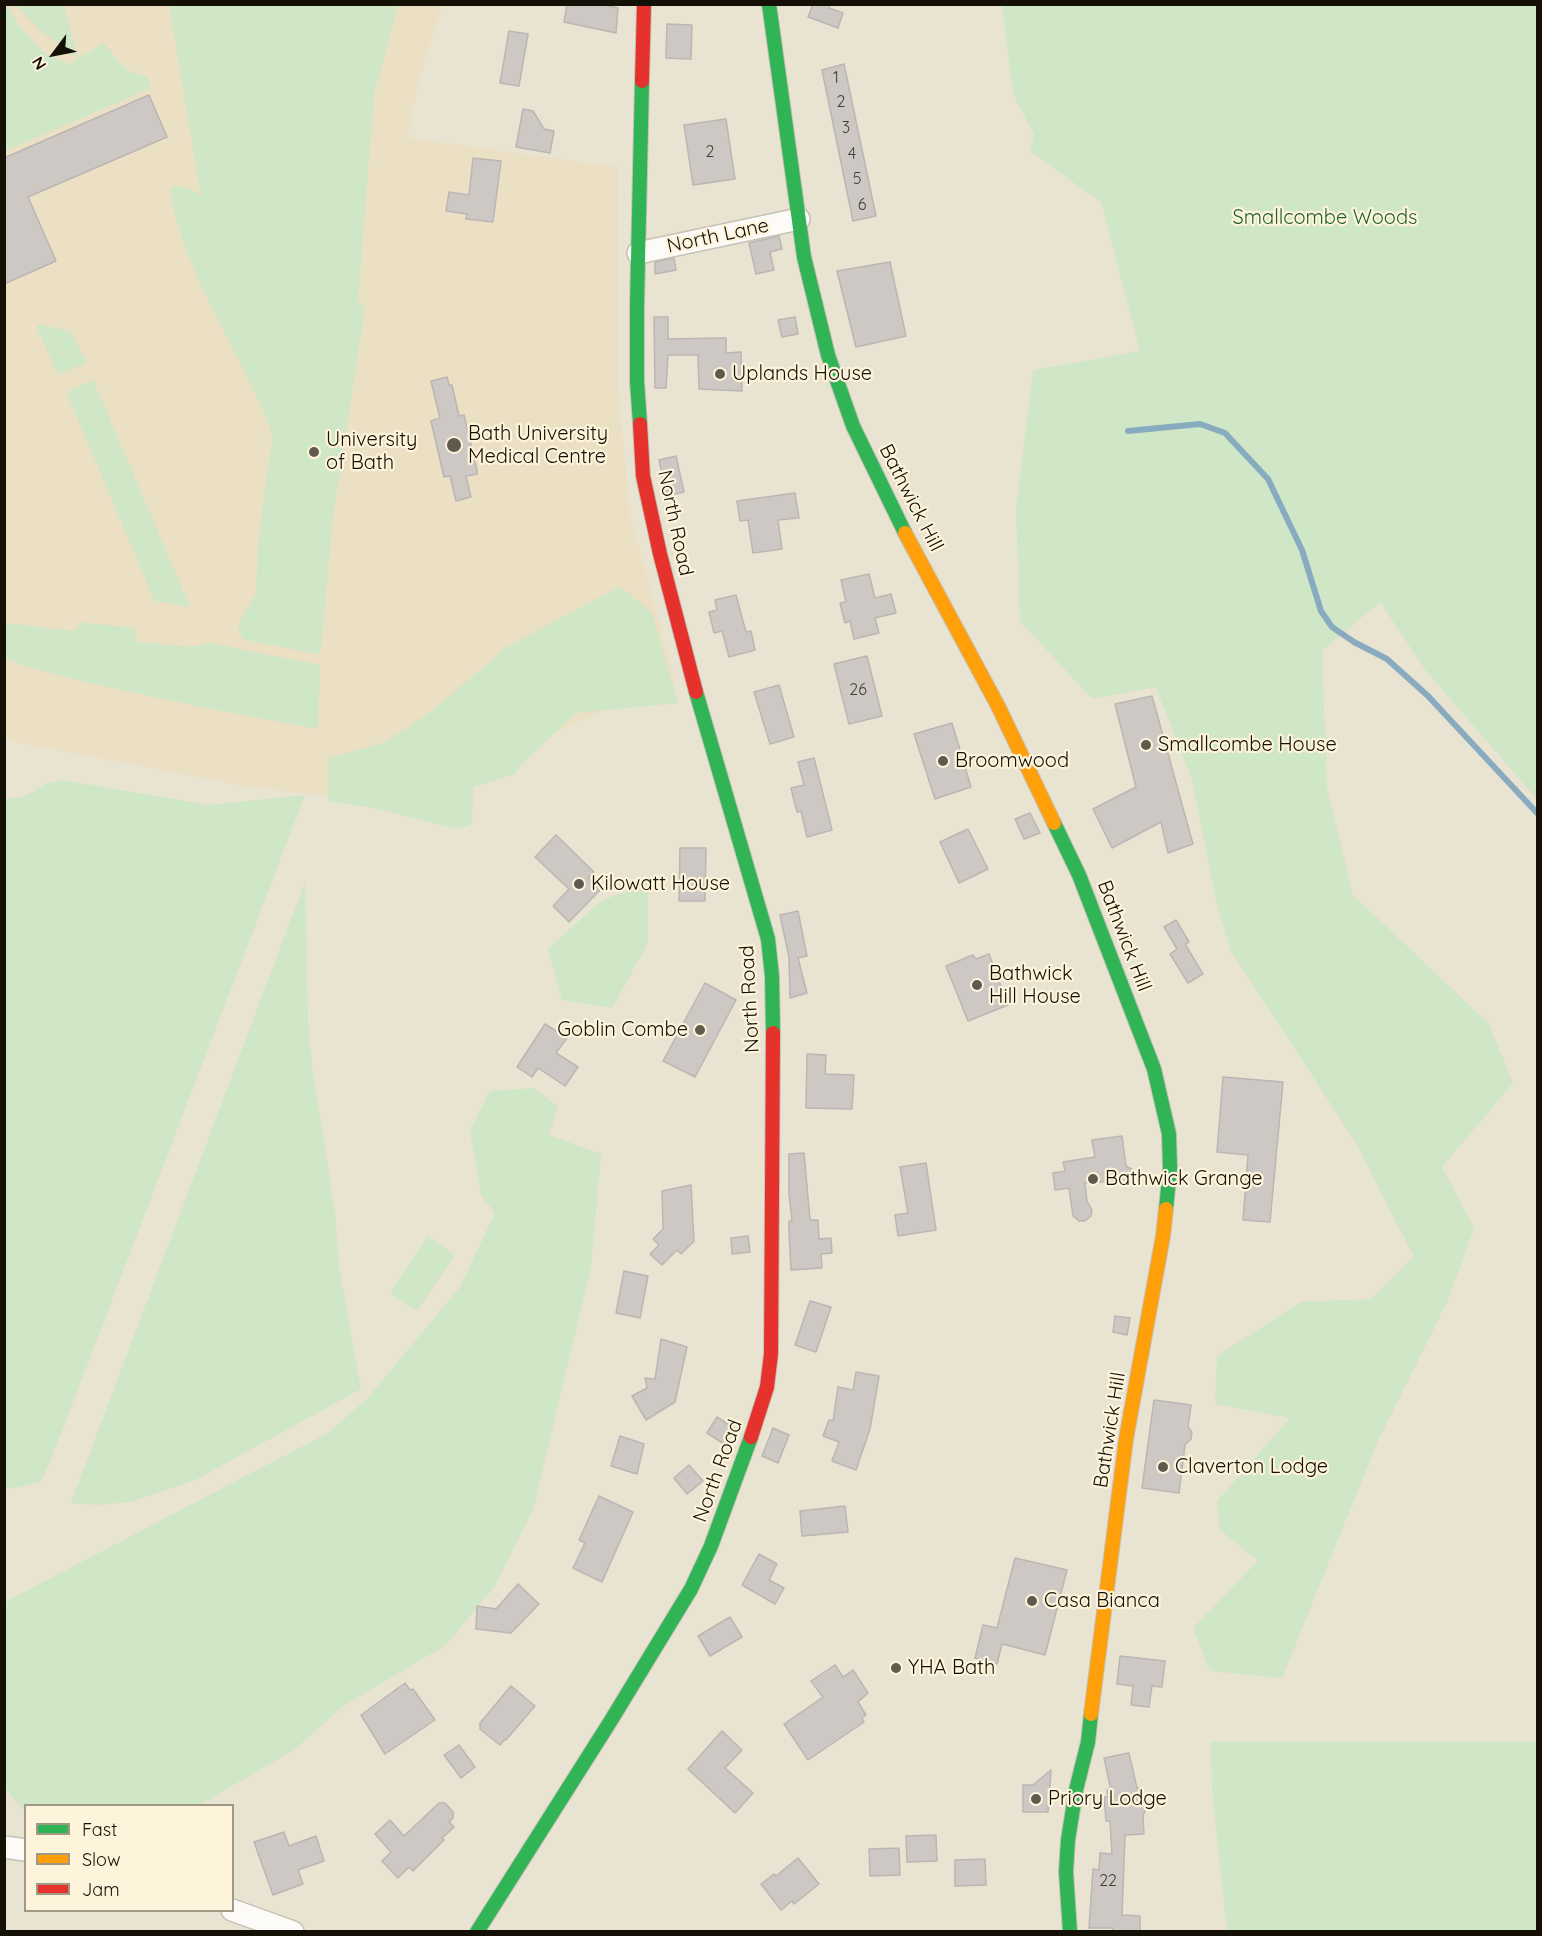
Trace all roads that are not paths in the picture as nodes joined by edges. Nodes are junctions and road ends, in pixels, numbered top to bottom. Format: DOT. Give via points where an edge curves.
graph roads {
  1 [pos="644,4"];
  2 [pos="769,4"];
  3 [pos="799,219"];
  4 [pos="638,253"];
  5 [pos="4,1847"];
  6 [pos="24,1850"];
  7 [pos="234,1911"];
  8 [pos="293,1932"];
  9 [pos="477,1932"];
  10 [pos="1070,1932"];
  1 -- 4 [label="street, North Road"];
  2 -- 3 [label="street, Bathwick Hill"];
  3 -- 4 [label="street, North Lane"];
  3 -- 10 [label="street, Bathwick Hill" via="819,322 853,426 998,706 1075,866 1154,1069 1169,1134 1163,1236 1126,1440 1088,1742 1068,1840"];
  4 -- 9 [label="street, North Road" via="637,381 643,476 706,731 768,939 773,1024 771,1354 758,1418 691,1589"];
  5 -- 6 [label="street"];
  7 -- 8 [label="street"];
}
